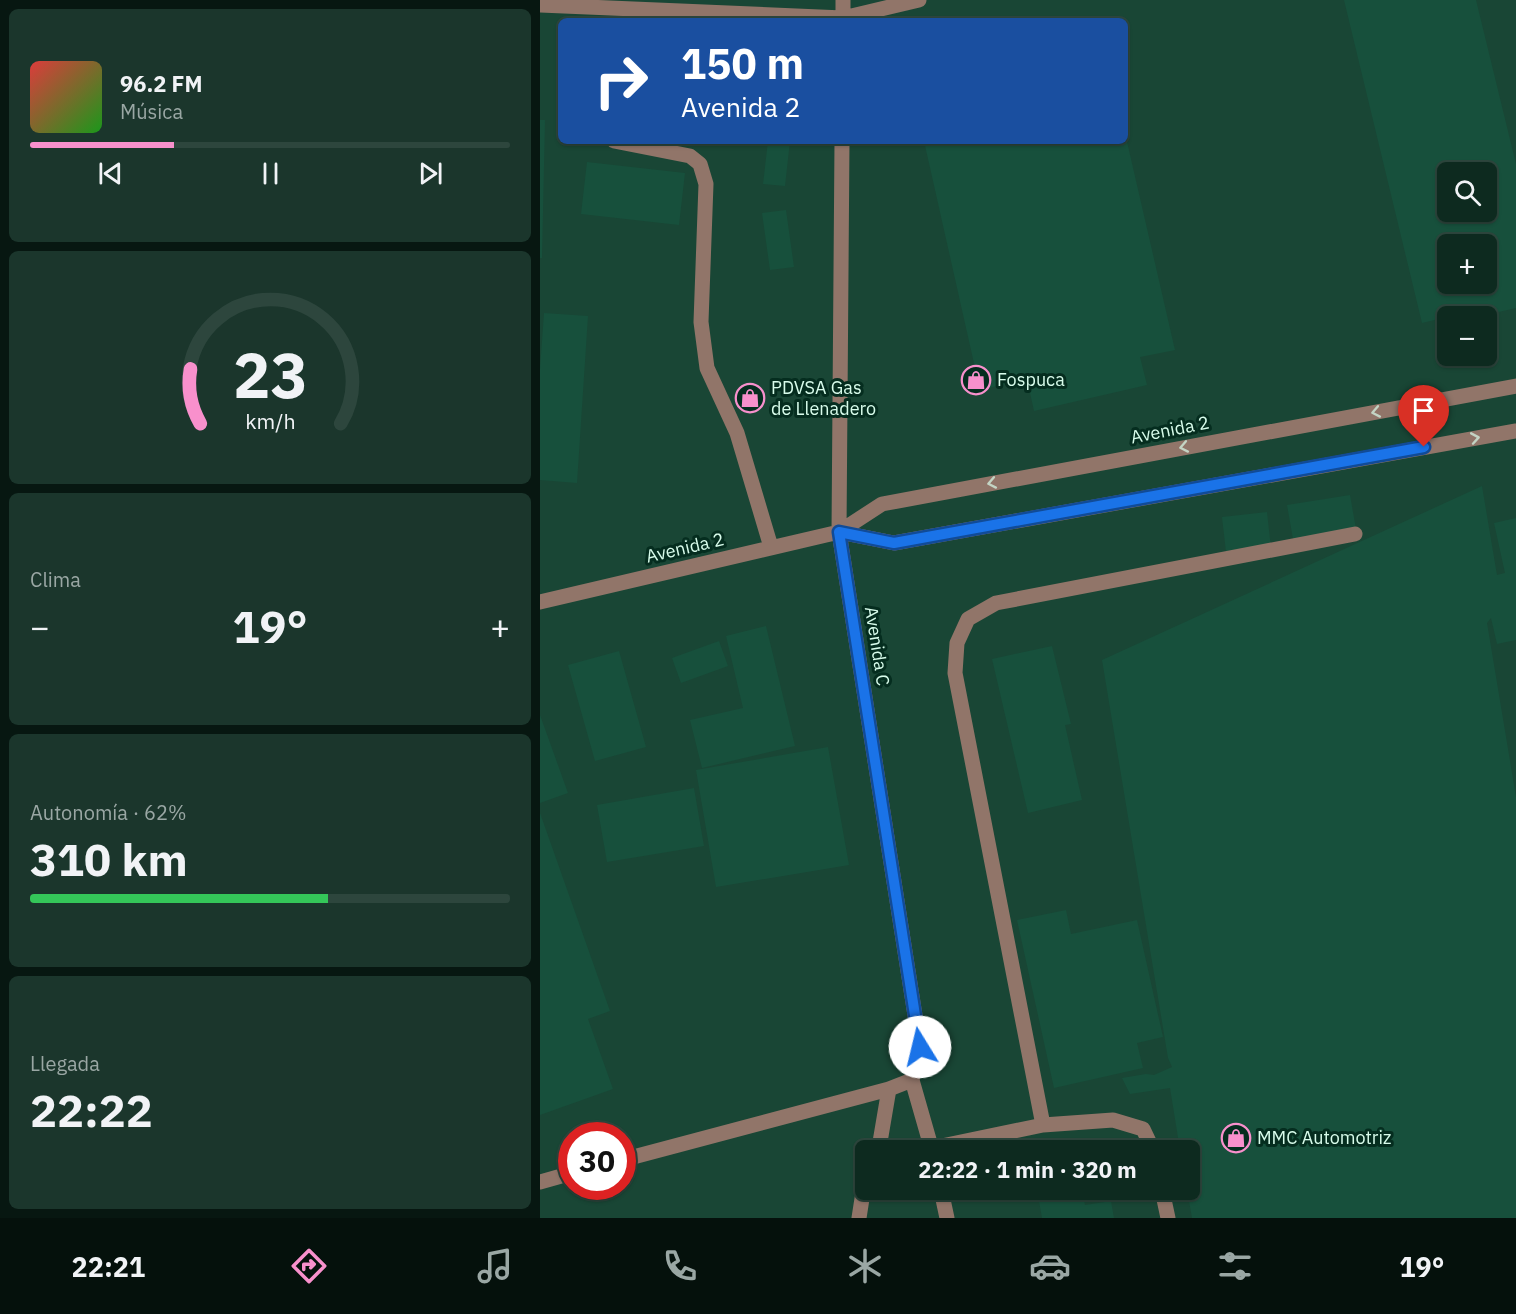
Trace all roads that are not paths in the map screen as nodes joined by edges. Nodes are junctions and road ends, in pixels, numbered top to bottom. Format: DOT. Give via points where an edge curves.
graph roads {
  1 [pos="843,0"];
  2 [pos="918,0"];
  3 [pos="540,5"];
  4 [pos="803,18"];
  5 [pos="843,18"];
  6 [pos="850,18"];
  7 [pos="629,144"];
  8 [pos="842,144"];
  9 [pos="1516,386"];
  10 [pos="1516,431"];
  11 [pos="839,532"];
  12 [pos="1355,534"];
  13 [pos="771,547"];
  14 [pos="540,602"];
  15 [pos="912,1080"];
  16 [pos="889,1089"];
  17 [pos="1043,1125"];
  18 [pos="880,1140"];
  19 [pos="929,1140"];
  20 [pos="976,1140"];
  21 [pos="1148,1140"];
  22 [pos="636,1156"];
  23 [pos="558,1177"];
  24 [pos="540,1182"];
  25 [pos="862,1200"];
  26 [pos="943,1200"];
  27 [pos="1164,1200"];
  28 [pos="859,1218"];
  29 [pos="947,1218"];
  30 [pos="1168,1218"];
  1 -- 5 [label="street"];
  2 -- 6 [label="street"];
  3 -- 4 [label="street"];
  7 -- 13 [label="street" via="690,156 700,164 706,184 701,322 707,368 737,433"];
  8 -- 11 [label="street, Avenida C"];
  9 -- 11 [label="street, Avenida 2, one-way" via="882,504"];
  11 -- 10 [label="street, Avenida 2, one-way" via="894,543"];
  11 -- 13 [label="street, Avenida 2"];
  11 -- 15 [label="street, Avenida C" via="920,1047"];
  12 -- 17 [label="street" via="996,603 968,619 957,643 955,673"];
  13 -- 14 [label="street, Avenida 2"];
  15 -- 16 [label="street"];
  15 -- 19 [label="street, Avenida C"];
  16 -- 18 [label="street"];
  16 -- 22 [label="street"];
  17 -- 20 [label="street"];
  17 -- 21 [label="street" via="1113,1120 1143,1129"];
  23 -- 24 [label="street"];
  25 -- 28 [label="street"];
  26 -- 29 [label="street"];
  27 -- 30 [label="street"];
}
